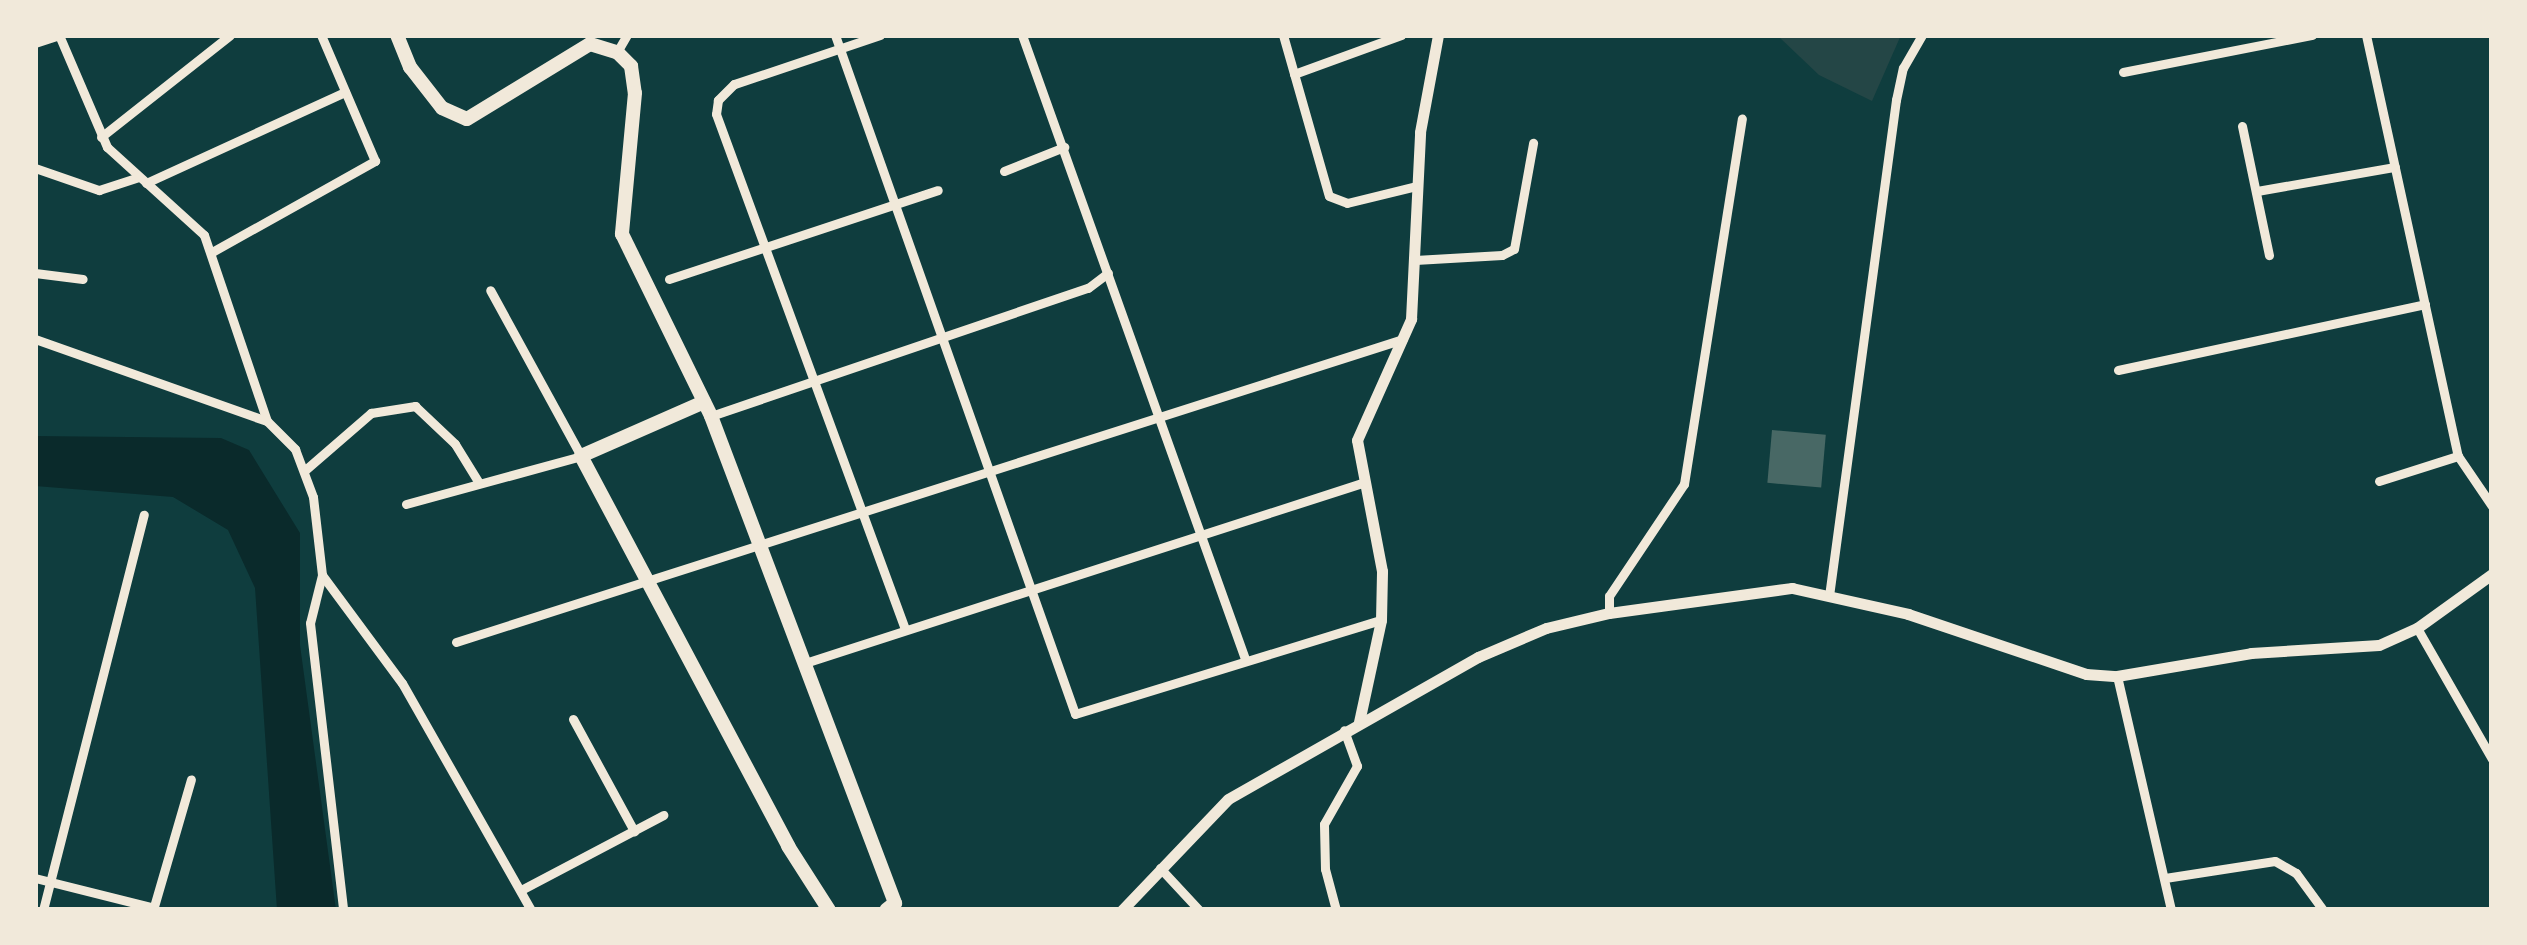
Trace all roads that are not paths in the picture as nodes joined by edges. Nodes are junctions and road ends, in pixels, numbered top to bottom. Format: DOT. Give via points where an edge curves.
graph roads {
  1 [pos="59,35"];
  2 [pos="230,35"];
  3 [pos="321,35"];
  4 [pos="398,35"];
  5 [pos="627,35"];
  6 [pos="835,35"];
  7 [pos="880,35"];
  8 [pos="1022,35"];
  9 [pos="1283,35"];
  10 [pos="1401,35"];
  11 [pos="1438,35"];
  12 [pos="1922,35"];
  13 [pos="2312,35"];
  14 [pos="2366,35"];
  15 [pos="35,43"];
  16 [pos="840,48"];
  17 [pos="617,52"];
  18 [pos="2123,72"];
  19 [pos="1294,74"];
  20 [pos="345,92"];
  21 [pos="1742,119"];
  22 [pos="2242,126"];
  23 [pos="101,137"];
  24 [pos="1533,142"];
  25 [pos="1064,148"];
  26 [pos="35,168"];
  27 [pos="2394,168"];
  28 [pos="1004,171"];
  29 [pos="142,180"];
  30 [pos="1417,186"];
  31 [pos="938,190"];
  32 [pos="2256,191"];
  33 [pos="895,203"];
  34 [pos="763,248"];
  35 [pos="212,252"];
  36 [pos="2269,256"];
  37 [pos="1415,260"];
  38 [pos="35,273"];
  39 [pos="1108,273"];
  40 [pos="83,278"];
  41 [pos="669,279"];
  42 [pos="490,290"];
  43 [pos="2424,304"];
  44 [pos="943,337"];
  45 [pos="1406,338"];
  46 [pos="35,339"];
  47 [pos="2118,370"];
  48 [pos="810,380"];
  49 [pos="707,409"];
  50 [pos="1162,416"];
  51 [pos="267,420"];
  52 [pos="580,456"];
  53 [pos="2458,456"];
  54 [pos="304,471"];
  55 [pos="990,472"];
  56 [pos="2379,481"];
  57 [pos="1362,483"];
  58 [pos="479,484"];
  59 [pos="406,504"];
  60 [pos="2492,506"];
  61 [pos="862,512"];
  62 [pos="144,515"];
  63 [pos="1200,536"];
  64 [pos="760,546"];
  65 [pos="2492,574"];
  66 [pos="322,575"];
  67 [pos="646,581"];
  68 [pos="1032,588"];
  69 [pos="1829,596"];
  70 [pos="1610,612"];
  71 [pos="1381,620"];
  72 [pos="2418,628"];
  73 [pos="904,629"];
  74 [pos="456,642"];
  75 [pos="1245,659"];
  76 [pos="805,663"];
  77 [pos="2117,676"];
  78 [pos="572,720"];
  79 [pos="1358,722"];
  80 [pos="1344,730"];
  81 [pos="2492,759"];
  82 [pos="190,780"];
  83 [pos="663,815"];
  84 [pos="634,831"];
  85 [pos="1160,868"];
  86 [pos="35,878"];
  87 [pos="2164,878"];
  88 [pos="50,881"];
  89 [pos="521,890"];
  90 [pos="153,909"];
  91 [pos="43,910"];
  92 [pos="343,910"];
  93 [pos="532,910"];
  94 [pos="830,910"];
  95 [pos="886,910"];
  96 [pos="1122,910"];
  97 [pos="1198,910"];
  98 [pos="1336,910"];
  99 [pos="2171,910"];
  100 [pos="2323,910"];
  1 -- 15 [label="street"];
  1 -- 23 [label="street"];
  2 -- 23 [label="street"];
  3 -- 20 [label="street"];
  4 -- 17 [label="main road" via="410,67 442,108 467,118 583,46"];
  5 -- 17 [label="street"];
  6 -- 16 [label="street"];
  7 -- 16 [label="street"];
  8 -- 25 [label="street"];
  9 -- 19 [label="street"];
  10 -- 19 [label="street"];
  11 -- 30 [label="street" via="1424,94"];
  12 -- 69 [label="street" via="1903,68 1896,100"];
  13 -- 18 [label="street"];
  14 -- 27 [label="street"];
  16 -- 33 [label="street"];
  16 -- 34 [label="street" via="727,88 716,114"];
  17 -- 49 [label="main road" via="635,82 622,234"];
  19 -- 30 [label="street" via="1324,190 1341,202"];
  20 -- 29 [label="street"];
  20 -- 35 [label="street" via="375,161"];
  21 -- 70 [label="street" via="1684,484 1609,596"];
  22 -- 32 [label="street"];
  23 -- 29 [label="street"];
  24 -- 37 [label="street" via="1514,249 1502,256"];
  25 -- 28 [label="street"];
  25 -- 39 [label="street"];
  26 -- 29 [label="street" via="99,190"];
  27 -- 32 [label="street"];
  27 -- 43 [label="street"];
  29 -- 35 [label="street" via="191,218"];
  30 -- 37 [label="street"];
  31 -- 33 [label="street"];
  32 -- 36 [label="street"];
  33 -- 34 [label="street"];
  33 -- 44 [label="street"];
  34 -- 41 [label="street"];
  34 -- 48 [label="street"];
  35 -- 51 [label="street"];
  37 -- 45 [label="street"];
  38 -- 40 [label="street"];
  39 -- 44 [label="street" via="1088,288"];
  39 -- 50 [label="street"];
  42 -- 52 [label="street"];
  43 -- 47 [label="street"];
  43 -- 53 [label="street"];
  44 -- 48 [label="street"];
  44 -- 55 [label="street"];
  45 -- 50 [label="street"];
  45 -- 57 [label="street" via="1356,440"];
  46 -- 51 [label="street"];
  48 -- 49 [label="street"];
  48 -- 61 [label="street"];
  49 -- 52 [label="main road"];
  49 -- 64 [label="main road"];
  50 -- 55 [label="street"];
  50 -- 63 [label="street"];
  51 -- 54 [label="street"];
  52 -- 58 [label="street"];
  52 -- 67 [label="main road"];
  53 -- 56 [label="street"];
  53 -- 60 [label="street"];
  54 -- 58 [label="street" via="371,412 414,406 454,444"];
  54 -- 66 [label="street"];
  55 -- 61 [label="street"];
  55 -- 68 [label="street"];
  57 -- 63 [label="street"];
  57 -- 71 [label="street" via="1379,547"];
  58 -- 59 [label="street"];
  61 -- 64 [label="street"];
  61 -- 73 [label="street"];
  62 -- 88 [label="street"];
  63 -- 68 [label="street"];
  63 -- 75 [label="street"];
  64 -- 67 [label="street"];
  64 -- 76 [label="main road"];
  65 -- 72 [label="street"];
  66 -- 89 [label="street" via="402,684"];
  66 -- 92 [label="street" via="310,623"];
  67 -- 74 [label="street"];
  67 -- 94 [label="main road" via="788,846"];
  68 -- 73 [label="street"];
  68 -- 75 [label="street" via="1072,710 1080,715"];
  69 -- 70 [label="street" via="1772,588"];
  69 -- 77 [label="street" via="1908,614 2086,674"];
  70 -- 79 [label="street" via="1546,628 1478,657"];
  71 -- 75 [label="street"];
  71 -- 79 [label="street"];
  72 -- 77 [label="street" via="2379,645 2251,653"];
  72 -- 81 [label="street"];
  73 -- 76 [label="street"];
  76 -- 95 [label="main road" via="894,902"];
  77 -- 87 [label="street"];
  78 -- 84 [label="street"];
  79 -- 80 [label="street"];
  80 -- 85 [label="street" via="1219,805"];
  80 -- 98 [label="street" via="1357,766 1324,824 1325,869"];
  82 -- 90 [label="street"];
  83 -- 84 [label="street"];
  84 -- 89 [label="street"];
  85 -- 96 [label="street"];
  85 -- 97 [label="street"];
  86 -- 88 [label="street"];
  87 -- 99 [label="street"];
  87 -- 100 [label="street" via="2275,861 2296,873"];
  88 -- 90 [label="street"];
  88 -- 91 [label="street"];
  89 -- 93 [label="street"];
}
